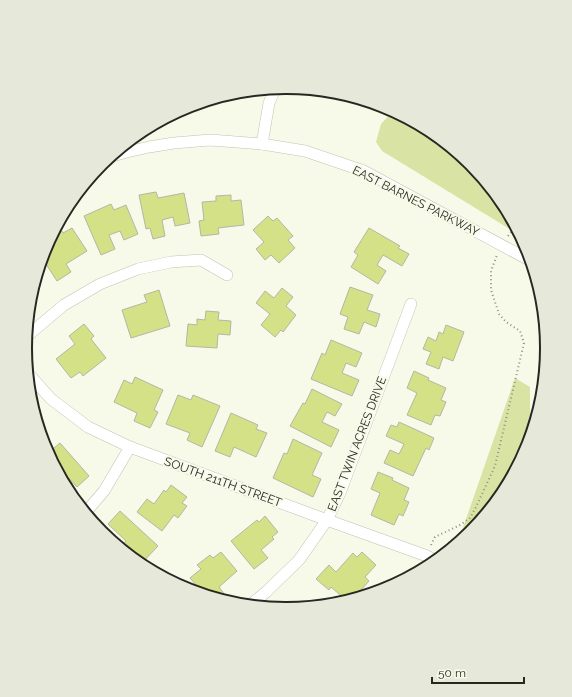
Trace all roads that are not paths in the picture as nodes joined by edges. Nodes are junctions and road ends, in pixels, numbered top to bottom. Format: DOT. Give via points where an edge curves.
graph roads {
  1 [pos="273,95"];
  2 [pos="262,144"];
  3 [pos="125,153"];
  4 [pos="523,257"];
  5 [pos="227,275"];
  6 [pos="411,304"];
  7 [pos="33,331"];
  8 [pos="34,379"];
  9 [pos="130,447"];
  10 [pos="89,509"];
  11 [pos="327,520"];
  12 [pos="429,558"];
  13 [pos="256,600"];
  1 -- 2 [label="street"];
  2 -- 3 [label="street, EAST BARNES PARKWAY" via="210,140 149,146"];
  2 -- 4 [label="street, EAST BARNES PARKWAY" via="305,151 364,171"];
  5 -- 7 [label="street" via="201,260 171,262 138,269 100,284 64,305"];
  6 -- 11 [label="street, EAST TWIN ACRES DRIVE"];
  8 -- 9 [label="street, SOUTH 211TH STREET" via="51,398 88,427"];
  9 -- 10 [label="street" via="104,491"];
  9 -- 11 [label="street, SOUTH 211TH STREET"];
  11 -- 12 [label="street, SOUTH 211TH STREET"];
  11 -- 13 [label="street, EAST TWIN ACRES DRIVE" via="299,560"];
}
